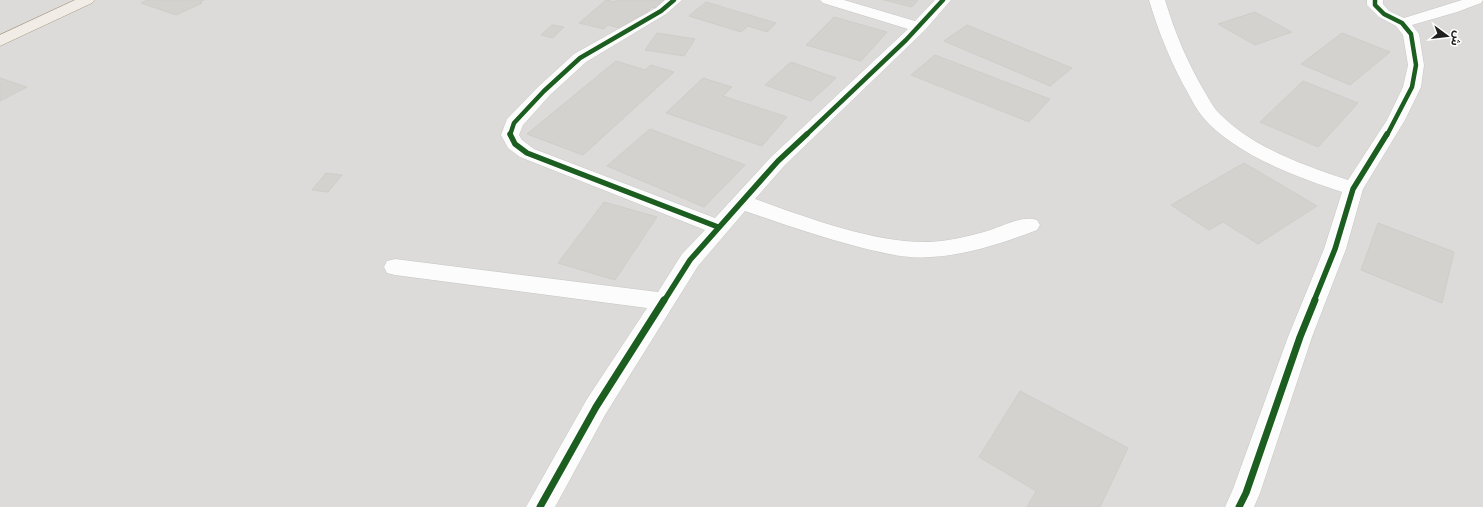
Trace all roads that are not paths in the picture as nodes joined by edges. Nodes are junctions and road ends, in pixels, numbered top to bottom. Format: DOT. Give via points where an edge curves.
graph roads {
  1 [pos="87,0"];
  2 [pos="674,0"];
  3 [pos="828,0"];
  4 [pos="943,0"];
  5 [pos="1157,0"];
  6 [pos="1375,0"];
  7 [pos="1476,0"];
  8 [pos="1402,23"];
  9 [pos="919,27"];
  10 [pos="0,41"];
  11 [pos="1353,189"];
  12 [pos="742,202"];
  13 [pos="1029,225"];
  14 [pos="718,227"];
  15 [pos="395,267"];
  16 [pos="663,301"];
  17 [pos="540,507"];
  18 [pos="1239,507"];
  1 -- 10 [label="main road"];
  2 -- 14 [label="street" via="661,12 580,58 519,117 510,135 515,144 527,153"];
  3 -- 9 [label="street"];
  4 -- 9 [label="street"];
  5 -- 11 [label="street" via="1171,42 1210,114 1238,138 1261,152 1298,171"];
  6 -- 8 [label="street" via="1375,5 1384,14"];
  7 -- 8 [label="street"];
  8 -- 11 [label="street" via="1411,34 1416,65 1412,87 1392,126"];
  9 -- 12 [label="street" via="778,161"];
  11 -- 18 [label="street" via="1335,249 1300,337"];
  12 -- 13 [label="street" via="800,224 892,247 917,250 951,247 1001,235"];
  12 -- 14 [label="street"];
  14 -- 16 [label="street" via="690,260"];
  15 -- 16 [label="street"];
  16 -- 17 [label="street" via="596,407"];
}
